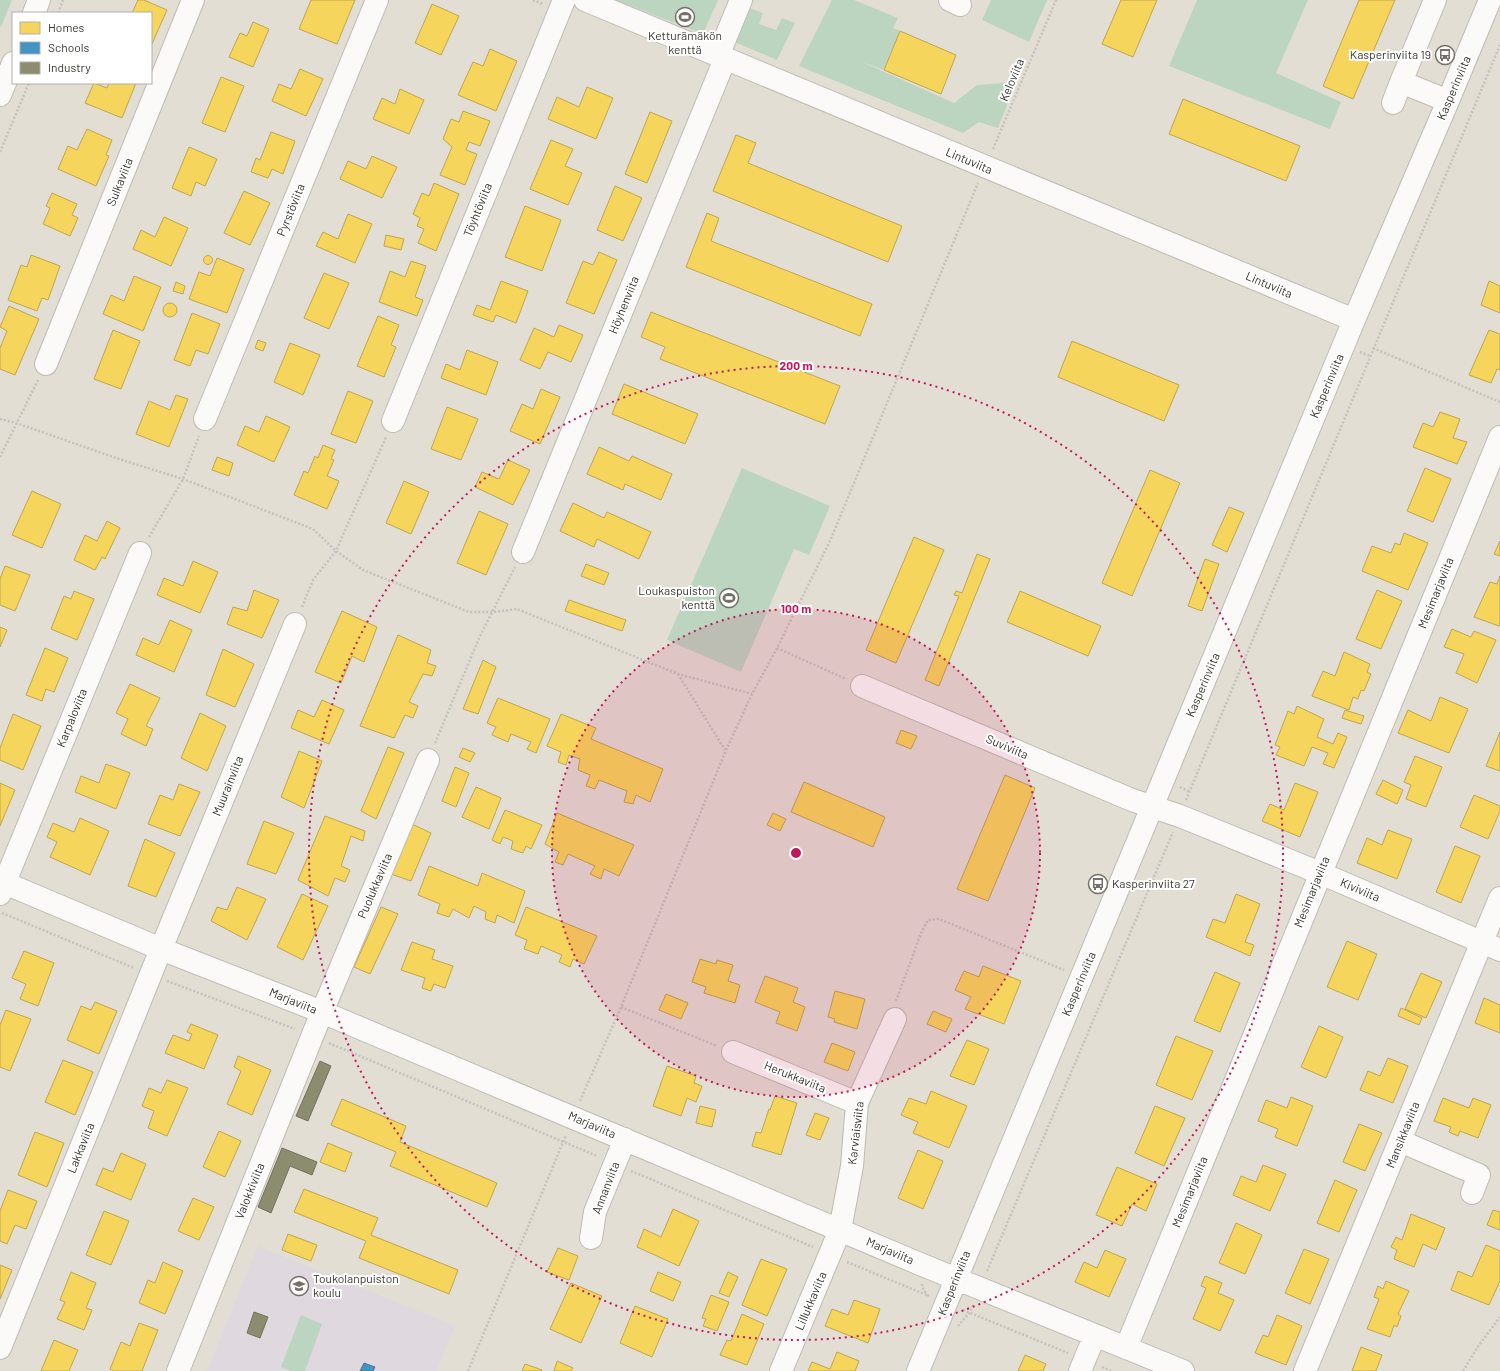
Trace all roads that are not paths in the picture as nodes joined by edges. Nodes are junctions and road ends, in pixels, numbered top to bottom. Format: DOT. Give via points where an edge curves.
graph roads {
  1 [pos="39,0"];
  2 [pos="194,0"];
  3 [pos="377,0"];
  4 [pos="564,0"];
  5 [pos="585,0"];
  6 [pos="741,0"];
  7 [pos="1435,0"];
  8 [pos="1490,0"];
  9 [pos="34,12"];
  10 [pos="721,57"];
  11 [pos="12,65"];
  12 [pos="1401,82"];
  13 [pos="0,95"];
  14 [pos="1448,101"];
  15 [pos="1392,103"];
  16 [pos="1354,320"];
  17 [pos="46,364"];
  18 [pos="205,419"];
  19 [pos="393,421"];
  20 [pos="1500,437"];
  21 [pos="523,552"];
  22 [pos="140,553"];
  23 [pos="295,624"];
  24 [pos="862,686"];
  25 [pos="428,760"];
  26 [pos="1152,807"];
  27 [pos="1320,873"];
  28 [pos="1,886"];
  29 [pos="1500,898"];
  30 [pos="1491,946"];
  31 [pos="161,949"];
  32 [pos="322,1012"];
  33 [pos="895,1019"];
  34 [pos="733,1052"];
  35 [pos="857,1103"];
  36 [pos="625,1139"];
  37 [pos="1400,1140"];
  38 [pos="1472,1193"];
  39 [pos="840,1230"];
  40 [pos="591,1238"];
  41 [pos="956,1278"];
  42 [pos="1095,1335"];
  43 [pos="0,1348"];
  44 [pos="1126,1348"];
  45 [pos="1082,1366"];
  46 [pos="178,1371"];
  47 [pos="781,1371"];
  48 [pos="918,1371"];
  49 [pos="1183,1371"];
  50 [pos="1305,1371"];
  1 -- 9 [label="street"];
  2 -- 17 [label="street, Sulkaviita"];
  3 -- 18 [label="street, Pyrstöviita"];
  4 -- 19 [label="street, Töyhtöviita"];
  5 -- 10 [label="street, Lintuviita"];
  6 -- 10 [label="street, Höyhenviita"];
  7 -- 12 [label="street"];
  8 -- 14 [label="street, Kasperinviita"];
  10 -- 16 [label="street, Lintuviita"];
  10 -- 21 [label="street, Höyhenviita"];
  11 -- 13 [label="street"];
  12 -- 14 [label="street"];
  12 -- 15 [label="street"];
  14 -- 16 [label="street, Kasperinviita"];
  16 -- 26 [label="street, Kasperinviita"];
  20 -- 27 [label="street, Mesimarjaviita"];
  22 -- 28 [label="street, Karpaloviita"];
  23 -- 31 [label="street, Muurainviita"];
  24 -- 26 [label="street, Suviviita"];
  25 -- 32 [label="street, Puolukkaviita"];
  26 -- 27 [label="street, Kiviviita"];
  26 -- 41 [label="street, Kasperinviita"];
  27 -- 30 [label="street, Kiviviita"];
  27 -- 44 [label="street, Mesimarjaviita"];
  28 -- 31 [label="street, Marjaviita"];
  29 -- 30 [label="street, Mansikkaviita"];
  30 -- 37 [label="street, Mansikkaviita"];
  31 -- 32 [label="street, Marjaviita"];
  31 -- 43 [label="street, Lakkaviita"];
  32 -- 36 [label="street, Marjaviita"];
  32 -- 46 [label="street, Valokkiviita"];
  33 -- 35 [label="street, Karviaisviita"];
  34 -- 35 [label="street, Herukkaviita"];
  35 -- 39 [label="street, Karviaisviita" via="852,1166"];
  36 -- 39 [label="street, Marjaviita"];
  36 -- 40 [label="street, Annanviita" via="595,1212"];
  37 -- 38 [label="street" via="1479,1175"];
  37 -- 50 [label="street, Mansikkaviita"];
  39 -- 41 [label="street, Marjaviita"];
  39 -- 47 [label="street, Lillukkaviita"];
  41 -- 42 [label="street, Marjaviita"];
  41 -- 48 [label="street, Kasperinviita"];
  42 -- 44 [label="street, Marjaviita"];
  42 -- 45 [label="street"];
  44 -- 49 [label="street, Marjaviita"];
}
